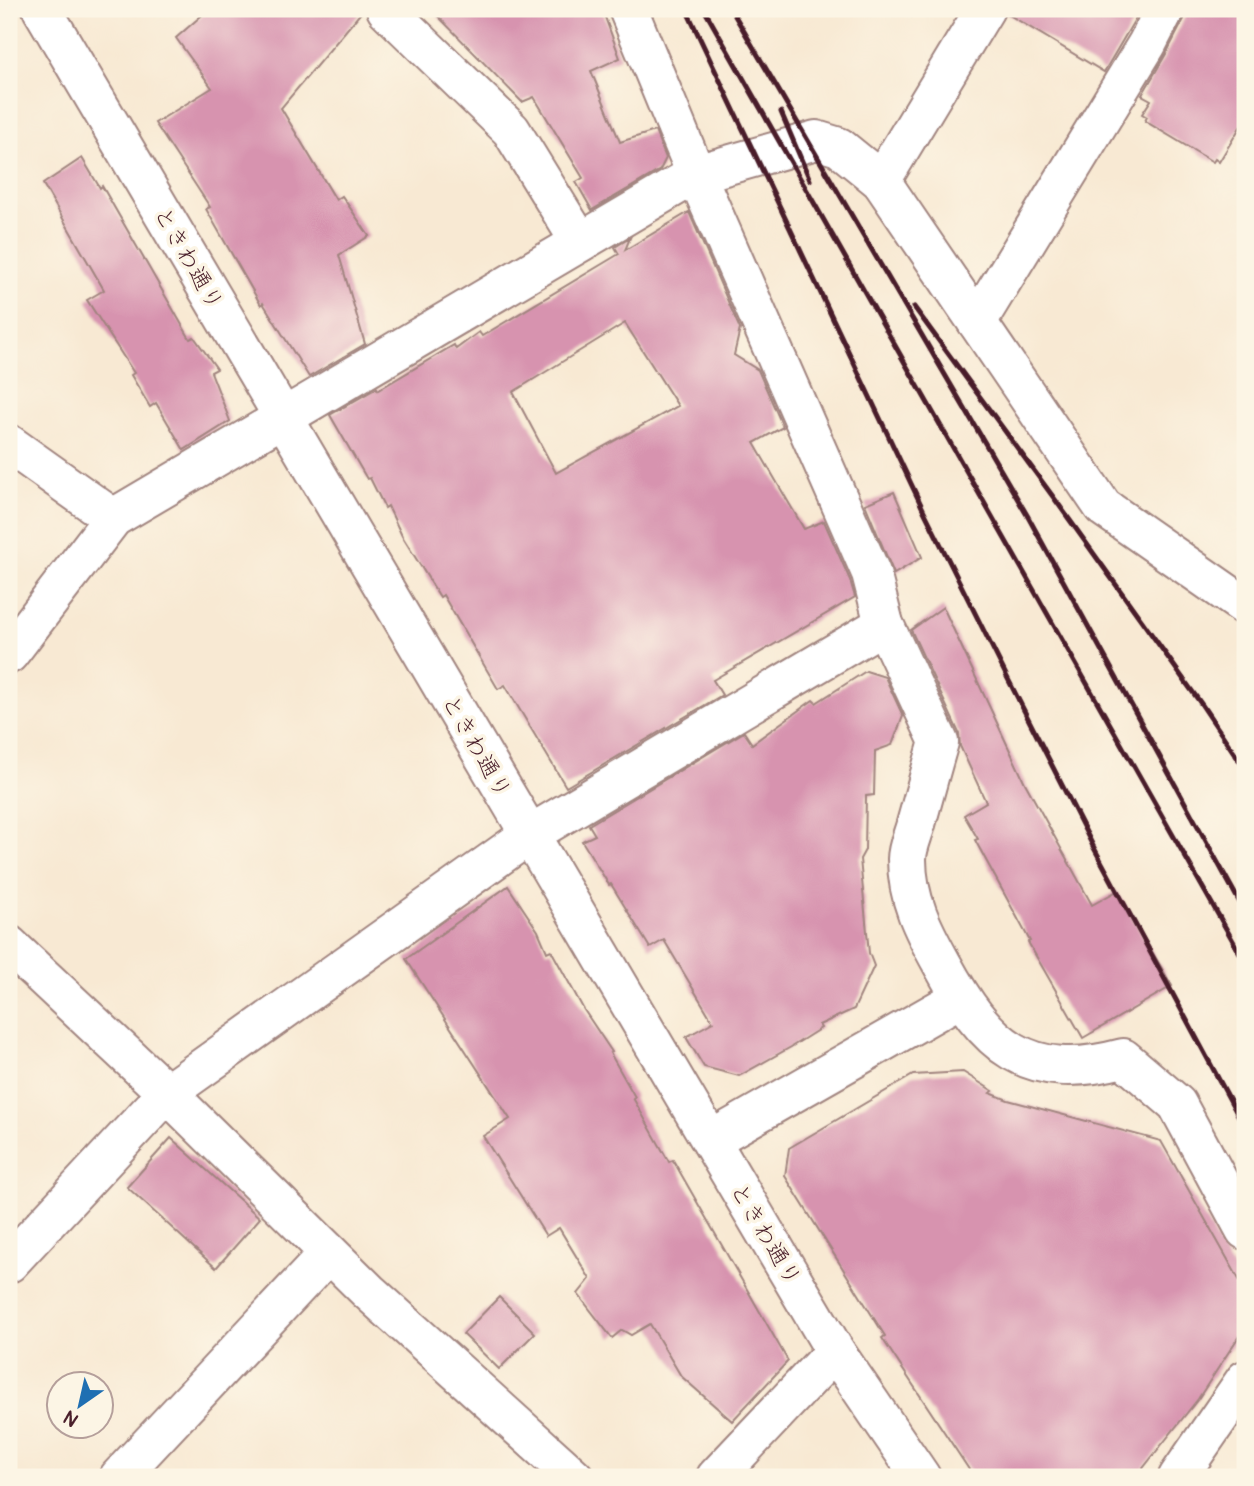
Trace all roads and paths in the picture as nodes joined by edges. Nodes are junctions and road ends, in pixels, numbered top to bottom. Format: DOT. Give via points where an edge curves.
graph roads {
  1 [pos="42,9"];
  2 [pos="386,9"];
  3 [pos="628,9"];
  4 [pos="985,9"];
  5 [pos="1165,9"];
  6 [pos="695,174"];
  7 [pos="881,181"];
  8 [pos="580,242"];
  9 [pos="977,322"];
  10 [pos="283,417"];
  11 [pos="9,444"];
  12 [pos="113,518"];
  13 [pos="1245,606"];
  14 [pos="884,624"];
  15 [pos="9,654"];
  16 [pos="529,835"];
  17 [pos="9,945"];
  18 [pos="960,998"];
  19 [pos="166,1093"];
  20 [pos="711,1140"];
  21 [pos="1245,1230"];
  22 [pos="329,1253"];
  23 [pos="9,1264"];
  24 [pos="835,1351"];
  25 [pos="1245,1380"];
  26 [pos="119,1477"];
  27 [pos="574,1477"];
  28 [pos="716,1477"];
  29 [pos="921,1477"];
  30 [pos="1178,1477"];
  1 -- 10 [label="street, ときわ通り"];
  2 -- 8 [label="street" via="512,130"];
  3 -- 6 [label="street"];
  4 -- 7 [label="street"];
  5 -- 9 [label="street"];
  6 -- 7 [label="street" via="816,140 839,147"];
  6 -- 8 [label="street"];
  6 -- 14 [label="street" via="871,573"];
  7 -- 9 [label="street"];
  8 -- 10 [label="street"];
  9 -- 13 [label="street" via="1103,507"];
  10 -- 12 [label="street"];
  10 -- 16 [label="street, ときわ通り"];
  11 -- 12 [label="street"];
  12 -- 15 [label="street"];
  14 -- 16 [label="street"];
  14 -- 18 [label="street" via="939,741 907,856 909,888 926,935"];
  16 -- 19 [label="street"];
  16 -- 20 [label="street, ときわ通り"];
  17 -- 19 [label="street"];
  18 -- 20 [label="street"];
  18 -- 21 [label="street" via="979,1023 1021,1056 1060,1066 1123,1058 1177,1104"];
  19 -- 22 [label="street"];
  19 -- 23 [label="street"];
  20 -- 24 [label="street, ときわ通り"];
  22 -- 26 [label="street"];
  22 -- 27 [label="street"];
  24 -- 28 [label="street"];
  24 -- 29 [label="street, ときわ通り"];
  25 -- 30 [label="street"];
}
